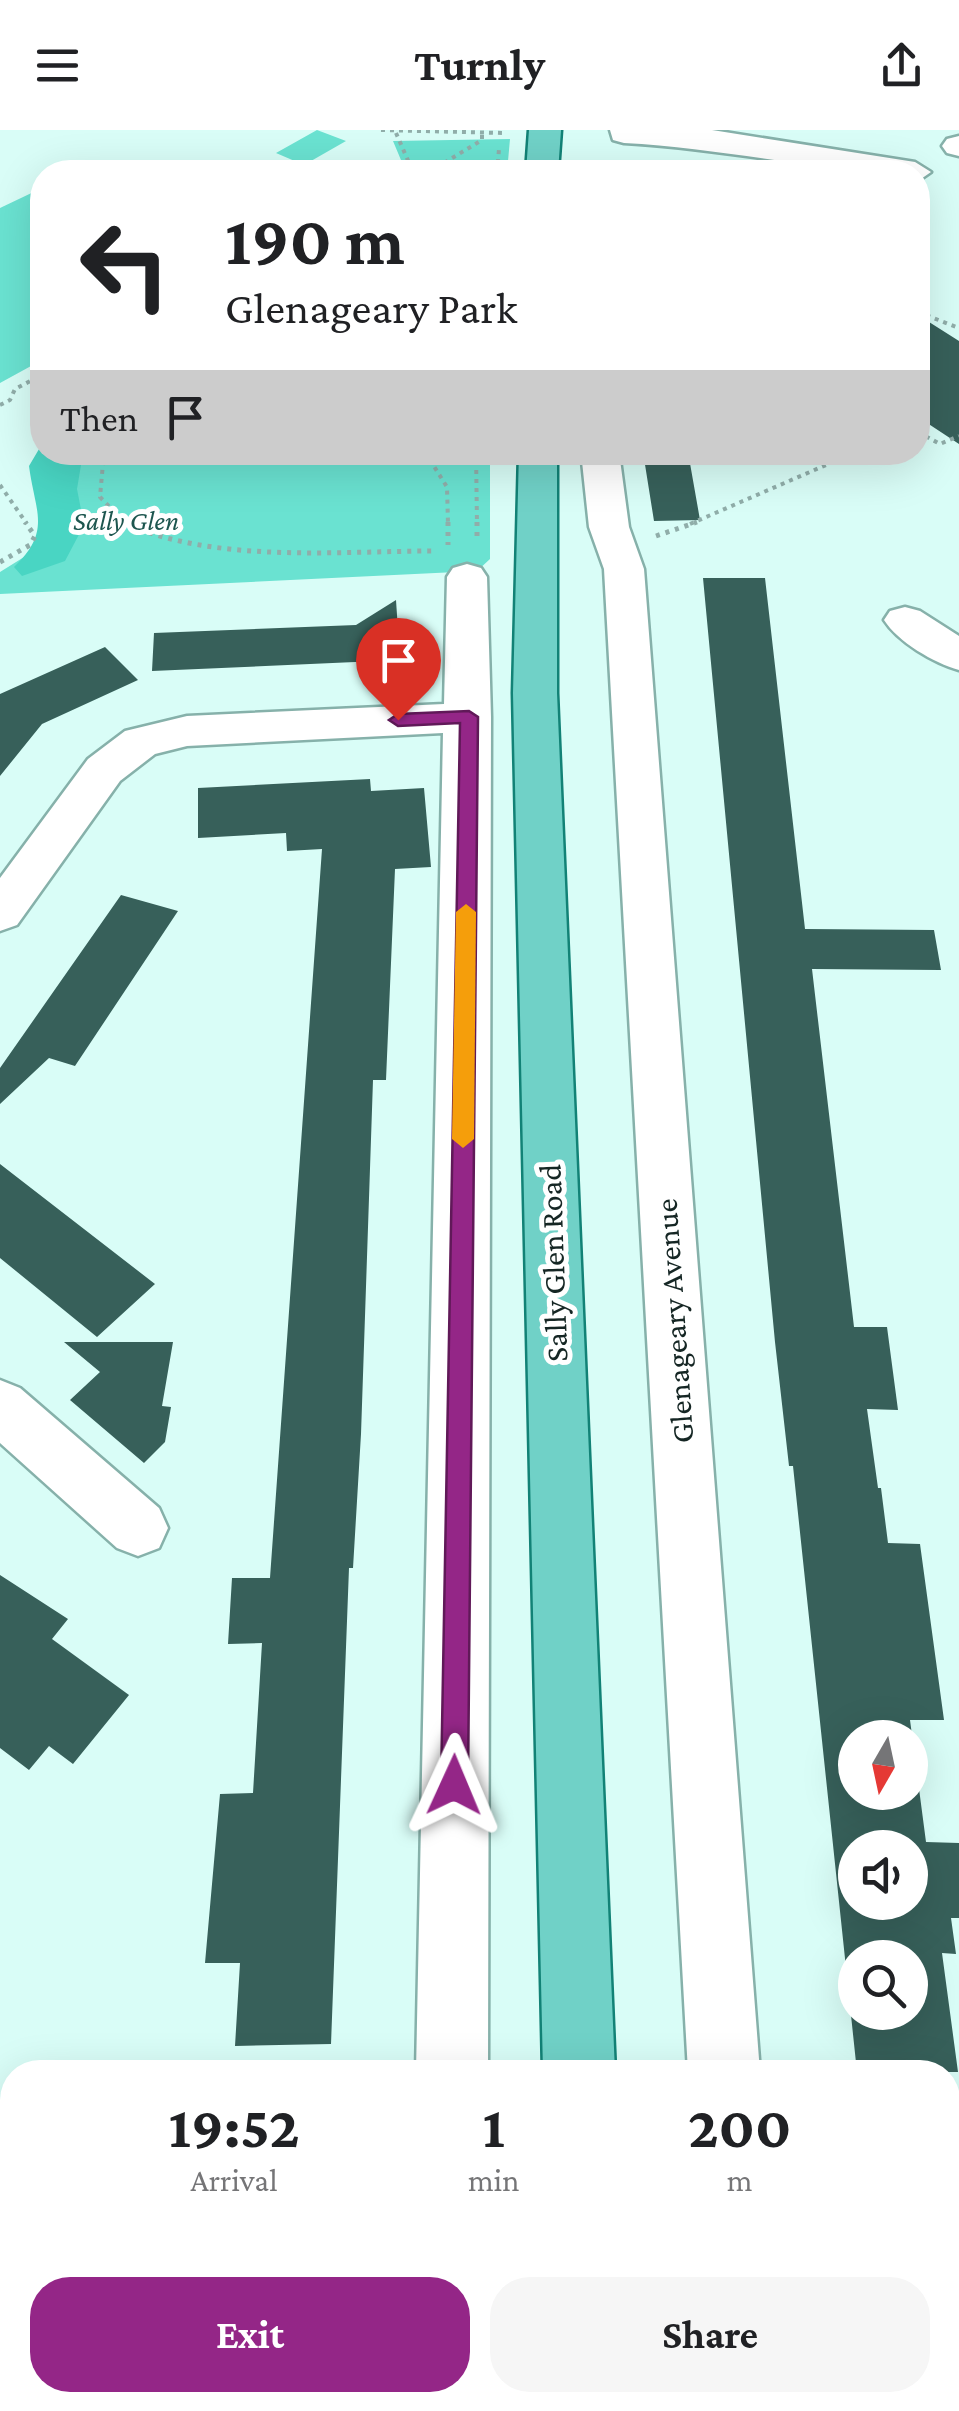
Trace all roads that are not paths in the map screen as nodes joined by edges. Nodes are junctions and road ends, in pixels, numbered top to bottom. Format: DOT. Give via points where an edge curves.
graph roads {
  1 [pos="544,130"];
  2 [pos="624,133"];
  3 [pos="737,149"];
  4 [pos="543,160"];
  5 [pos="820,160"];
  6 [pos="538,465"];
  7 [pos="602,465"];
  8 [pos="472,564"];
  9 [pos="905,620"];
  10 [pos="959,656"];
  11 [pos="469,717"];
  12 [pos="0,914"];
  13 [pos="0,1406"];
  14 [pos="138,1528"];
  15 [pos="452,2060"];
  16 [pos="579,2060"];
  17 [pos="723,2060"];
  1 -- 4 [label="main road"];
  2 -- 3 [label="street" via="696,136"];
  3 -- 5 [label="street"];
  6 -- 16 [label="main road, Sally Glen Road" via="535,692"];
  7 -- 17 [label="street, Glenageary Avenue" via="609,527 638,553"];
  8 -- 11 [label="street"];
  9 -- 10 [label="street"];
  11 -- 12 [label="street" via="187,731 141,742 104,770"];
  11 -- 15 [label="street"];
  13 -- 14 [label="street"];
}
